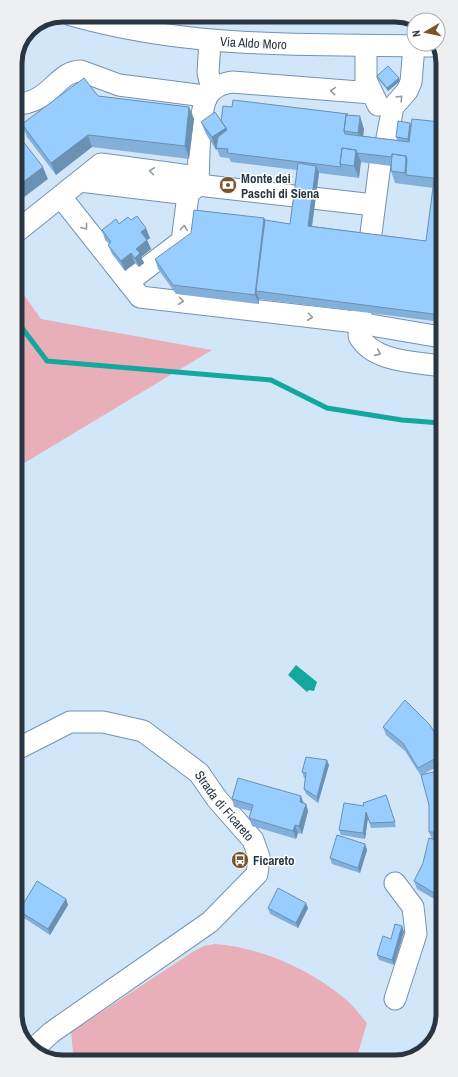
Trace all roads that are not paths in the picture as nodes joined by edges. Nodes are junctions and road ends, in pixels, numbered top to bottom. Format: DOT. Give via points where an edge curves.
graph roads {
  1 [pos="103,22"];
  2 [pos="210,41"];
  3 [pos="366,46"];
  4 [pos="406,46"];
  5 [pos="414,52"];
  6 [pos="209,94"];
  7 [pos="372,94"];
  8 [pos="22,103"];
  9 [pos="380,153"];
  10 [pos="192,185"];
  11 [pos="61,196"];
  12 [pos="374,205"];
  13 [pos="22,227"];
  14 [pos="370,241"];
  15 [pos="128,282"];
  16 [pos="360,318"];
  17 [pos="436,336"];
  18 [pos="436,365"];
  19 [pos="22,746"];
  20 [pos="395,882"];
  21 [pos="395,999"];
  22 [pos="37,1045"];
  1 -- 2 [label="street, Via Aldo Moro"];
  2 -- 3 [label="street, Via Aldo Moro"];
  2 -- 6 [label="street"];
  3 -- 4 [label="street, Via Aldo Moro"];
  3 -- 7 [label="street" via="366,80"];
  9 -- 5 [label="street, one-way" via="393,107 407,91 411,82"];
  7 -- 6 [label="street, one-way" via="232,82 223,84"];
  6 -- 8 [label="street" via="197,95 119,84 74,71 34,102"];
  6 -- 10 [label="street" via="202,111"];
  7 -- 9 [label="street" via="378,107"];
  9 -- 12 [label="street"];
  10 -- 11 [label="street" via="80,181"];
  10 -- 12 [label="street"];
  15 -- 10 [label="street, one-way" via="182,242"];
  11 -- 13 [label="street"];
  11 -- 15 [label="street, one-way"];
  12 -- 14 [label="street"];
  15 -- 16 [label="street, one-way" via="140,297"];
  16 -- 17 [label="street"];
  16 -- 18 [label="street, one-way" via="359,336 371,349 392,357"];
  19 -- 22 [label="street, Strada di Ficareto" via="70,722 103,722 143,731 199,773 217,799 252,840 259,857 257,874 210,922 52,1032"];
  20 -- 21 [label="street" via="413,906 416,934"];
}
